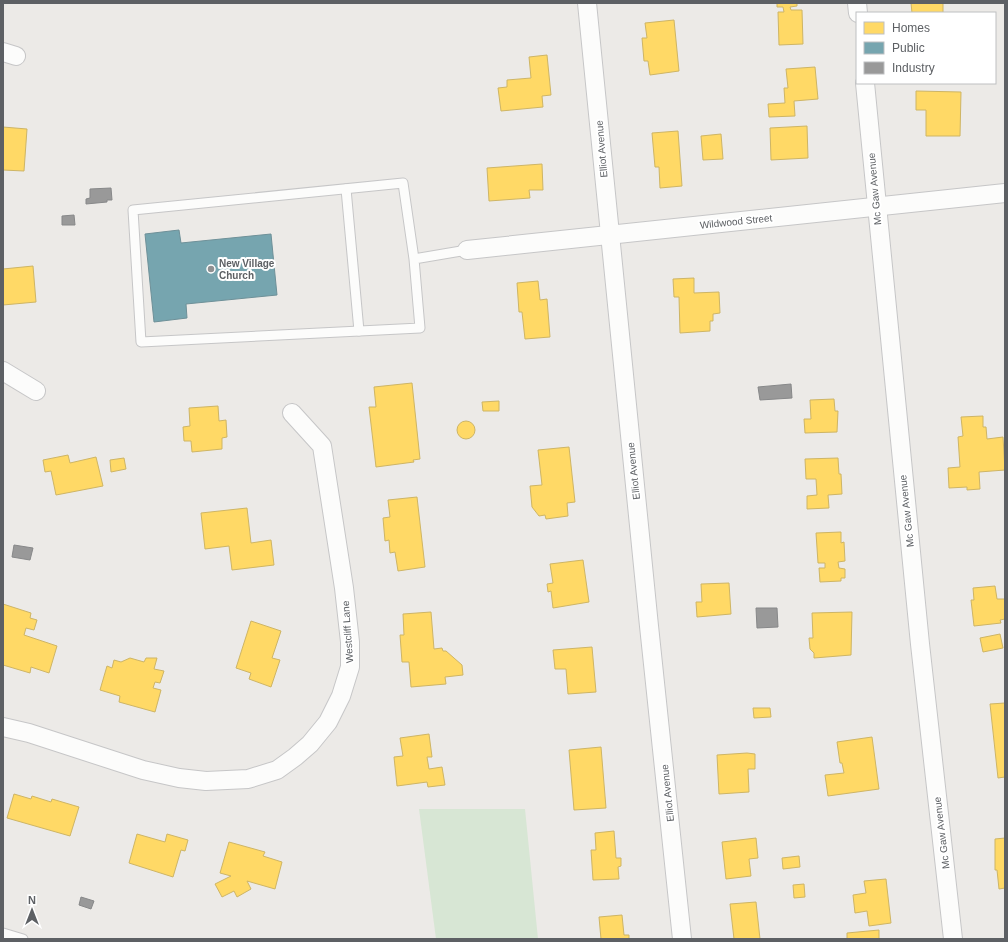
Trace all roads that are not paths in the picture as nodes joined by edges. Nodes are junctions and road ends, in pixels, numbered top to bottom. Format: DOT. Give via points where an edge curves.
graph roads {
  1 [pos="587,3"];
  2 [pos="865,84"];
  3 [pos="346,189"];
  4 [pos="1005,193"];
  5 [pos="876,206"];
  6 [pos="609,235"];
  7 [pos="467,250"];
  8 [pos="414,259"];
  9 [pos="358,331"];
  10 [pos="3,371"];
  11 [pos="36,391"];
  12 [pos="292,414"];
  13 [pos="3,727"];
  14 [pos="3,933"];
  15 [pos="23,939"];
  16 [pos="682,939"];
  17 [pos="953,939"];
  1 -- 6 [label="street, Elliot Avenue"];
  2 -- 5 [label="street, Mc Gaw Avenue"];
  3 -- 8 [label="lane" via="403,183"];
  3 -- 9 [label="lane"];
  3 -- 9 [label="lane" via="133,210 142,342"];
  4 -- 5 [label="street, Wildwood Street"];
  5 -- 6 [label="street, Wildwood Street"];
  5 -- 17 [label="street, Mc Gaw Avenue"];
  6 -- 7 [label="street, Wildwood Street"];
  6 -- 16 [label="street, Elliot Avenue"];
  7 -- 8 [label="lane"];
  8 -- 9 [label="lane" via="420,328"];
  10 -- 11 [label="street"];
  12 -- 13 [label="street, Westcliff Lane" via="322,446 350,642 350,667 341,696 328,722 310,744 296,758 277,770 248,779 206,781 143,770"];
  14 -- 15 [label="lane"];
}
